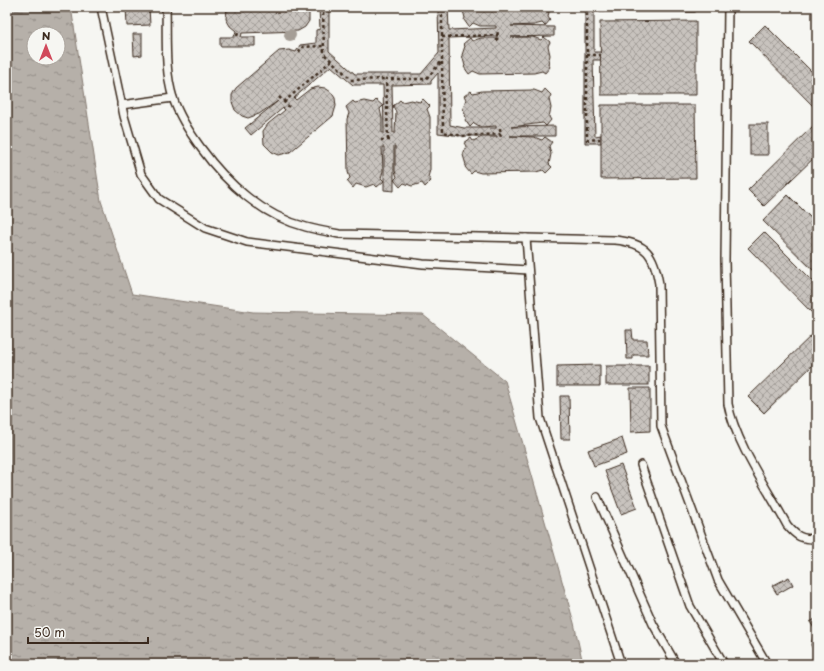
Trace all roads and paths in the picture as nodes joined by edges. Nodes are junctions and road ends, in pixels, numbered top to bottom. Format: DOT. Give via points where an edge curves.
graph roads {
  1 [pos="101,7"];
  2 [pos="166,7"];
  3 [pos="323,7"];
  4 [pos="442,7"];
  5 [pos="587,7"];
  6 [pos="728,7"];
  7 [pos="498,29"];
  8 [pos="239,30"];
  9 [pos="498,35"];
  10 [pos="237,36"];
  11 [pos="442,37"];
  12 [pos="497,40"];
  13 [pos="324,46"];
  14 [pos="299,52"];
  15 [pos="587,55"];
  16 [pos="600,55"];
  17 [pos="331,61"];
  18 [pos="442,61"];
  19 [pos="386,78"];
  20 [pos="279,97"];
  21 [pos="173,98"];
  22 [pos="284,102"];
  23 [pos="121,105"];
  24 [pos="289,107"];
  25 [pos="500,128"];
  26 [pos="501,134"];
  27 [pos="600,139"];
  28 [pos="380,140"];
  29 [pos="388,140"];
  30 [pos="393,140"];
  31 [pos="501,140"];
  32 [pos="526,238"];
  33 [pos="528,270"];
  34 [pos="641,465"];
  35 [pos="597,497"];
  36 [pos="817,539"];
  37 [pos="621,664"];
  38 [pos="676,664"];
  39 [pos="724,664"];
  40 [pos="767,664"];
  1 -- 23 [label="lane"];
  2 -- 21 [label="lane" via="167,63"];
  3 -- 13 [label="path"];
  4 -- 11 [label="path"];
  5 -- 15 [label="path"];
  6 -- 36 [label="lane" via="725,260 728,404 739,438 787,525 796,536"];
  7 -- 9 [label="path"];
  8 -- 10 [label="path"];
  9 -- 11 [label="path"];
  9 -- 12 [label="path"];
  11 -- 18 [label="path"];
  13 -- 14 [label="path" via="301,47"];
  13 -- 17 [label="path" via="324,54"];
  15 -- 16 [label="path"];
  15 -- 27 [label="path" via="587,140"];
  17 -- 19 [label="path" via="352,80"];
  17 -- 22 [label="path"];
  18 -- 19 [label="path" via="426,78"];
  18 -- 26 [label="path" via="443,132 462,136"];
  19 -- 29 [label="path"];
  20 -- 22 [label="path"];
  21 -- 23 [label="lane"];
  21 -- 32 [label="lane" via="188,130 214,166 244,196 273,213 305,227 339,234"];
  22 -- 24 [label="path"];
  23 -- 33 [label="lane" via="141,174 159,199 205,228 247,242 423,264"];
  25 -- 26 [label="path"];
  26 -- 31 [label="path"];
  28 -- 29 [label="path"];
  29 -- 30 [label="path"];
  32 -- 33 [label="lane"];
  32 -- 40 [label="lane" via="632,241 647,251 656,265 659,284 662,426 718,580"];
  33 -- 37 [label="lane" via="540,418"];
  34 -- 39 [label="lane" via="690,606"];
  35 -- 38 [label="lane" via="653,624"];
}
